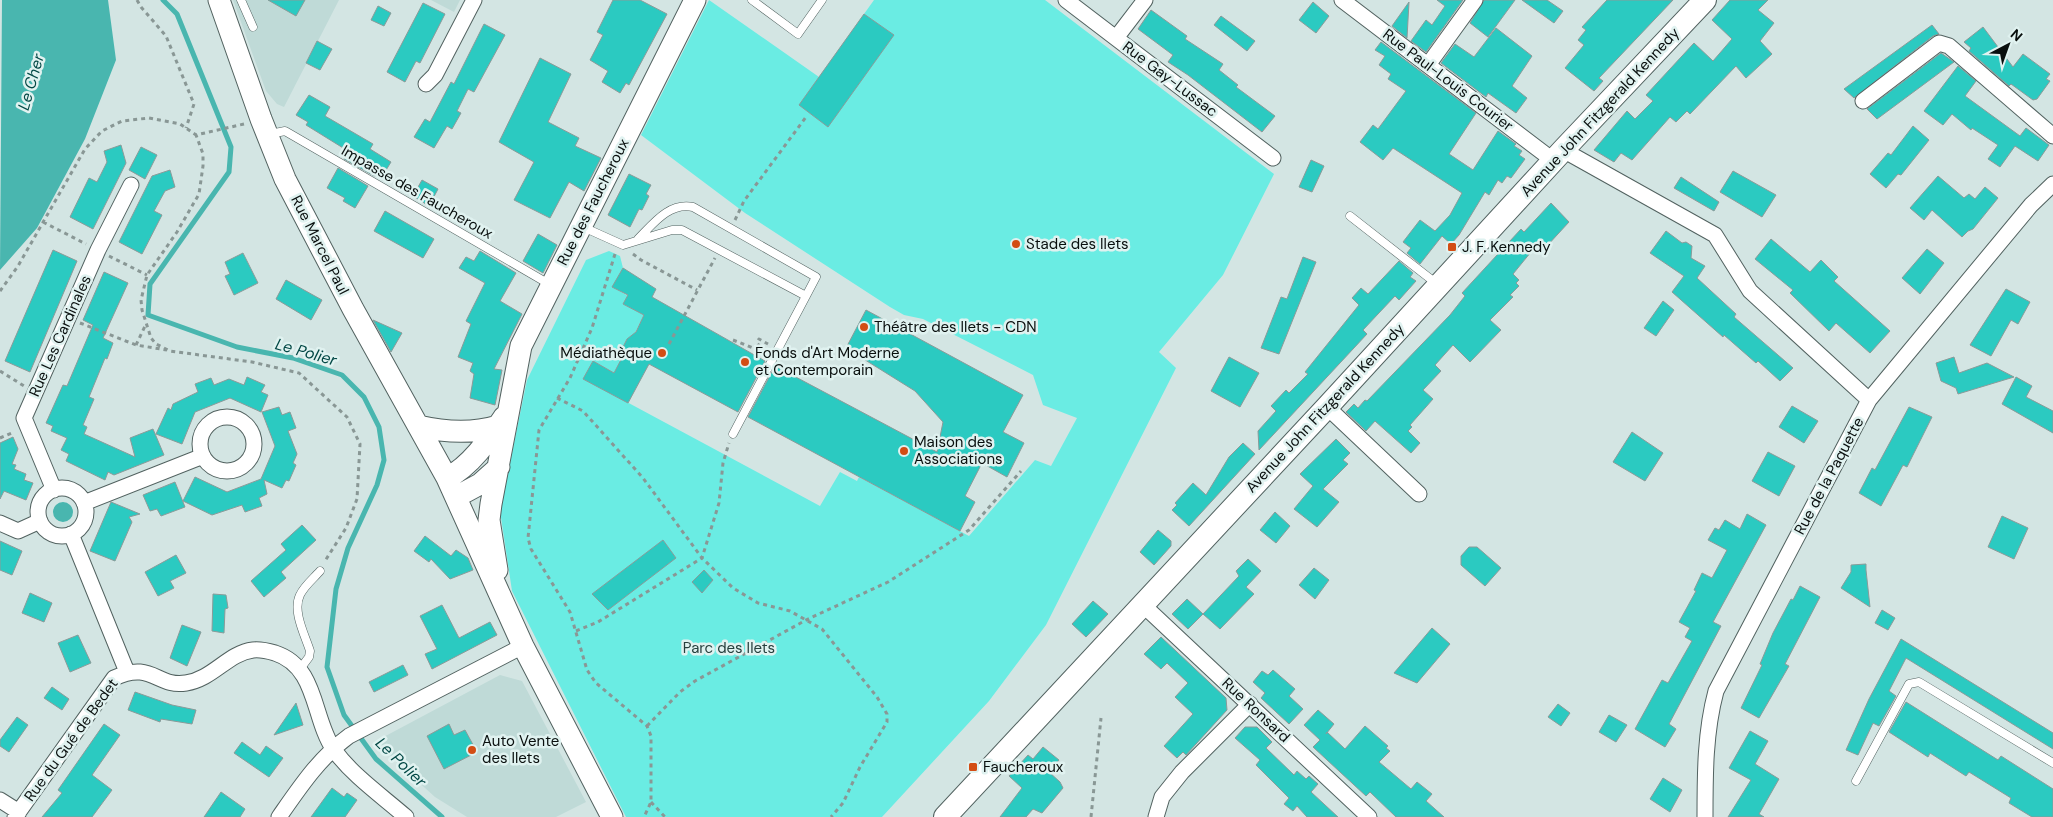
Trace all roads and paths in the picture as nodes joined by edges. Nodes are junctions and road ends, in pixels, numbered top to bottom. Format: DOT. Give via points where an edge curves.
graph roads {
  1 [pos="138,0"];
  2 [pos="219,0"];
  3 [pos="241,0"];
  4 [pos="474,0"];
  5 [pos="752,0"];
  6 [pos="822,0"];
  7 [pos="1066,0"];
  8 [pos="1145,0"];
  9 [pos="1342,0"];
  10 [pos="1475,0"];
  11 [pos="1705,0"];
  12 [pos="689,2"];
  13 [pos="253,27"];
  14 [pos="1116,38"];
  15 [pos="1428,65"];
  16 [pos="426,84"];
  17 [pos="1863,101"];
  18 [pos="806,117"];
  19 [pos="246,124"];
  20 [pos="186,128"];
  21 [pos="196,135"];
  22 [pos="267,135"];
  23 [pos="2053,136"];
  24 [pos="1559,155"];
  25 [pos="1273,158"];
  26 [pos="2053,184"];
  27 [pos="131,185"];
  28 [pos="1350,216"];
  29 [pos="581,226"];
  30 [pos="731,228"];
  31 [pos="638,239"];
  32 [pos="621,244"];
  33 [pos="719,250"];
  34 [pos="1438,284"];
  35 [pos="551,286"];
  36 [pos="698,290"];
  37 [pos="0,291"];
  38 [pos="806,296"];
  39 [pos="68,318"];
  40 [pos="146,324"];
  41 [pos="733,340"];
  42 [pos="766,343"];
  43 [pos="669,344"];
  44 [pos="136,345"];
  45 [pos="170,350"];
  46 [pos="0,371"];
  47 [pos="35,393"];
  48 [pos="557,398"];
  49 [pos="1869,400"];
  50 [pos="1327,407"];
  51 [pos="503,418"];
  52 [pos="418,426"];
  53 [pos="733,434"];
  54 [pos="203,456"];
  55 [pos="499,467"];
  56 [pos="1021,471"];
  57 [pos="446,478"];
  58 [pos="54,490"];
  59 [pos="1419,494"];
  60 [pos="456,497"];
  61 [pos="84,503"];
  62 [pos="40,521"];
  63 [pos="0,523"];
  64 [pos="71,534"];
  65 [pos="702,558"];
  66 [pos="320,570"];
  67 [pos="501,596"];
  68 [pos="1142,604"];
  69 [pos="808,619"];
  70 [pos="576,631"];
  71 [pos="522,646"];
  72 [pos="300,668"];
  73 [pos="127,672"];
  74 [pos="1250,704"];
  75 [pos="1101,718"];
  76 [pos="647,726"];
  77 [pos="333,748"];
  78 [pos="2053,763"];
  79 [pos="1856,781"];
  80 [pos="0,800"];
  81 [pos="651,802"];
  82 [pos="17,814"];
  83 [pos="280,817"];
  84 [pos="406,817"];
  85 [pos="612,817"];
  86 [pos="644,817"];
  87 [pos="665,817"];
  88 [pos="831,817"];
  89 [pos="945,817"];
  90 [pos="1091,817"];
  91 [pos="1156,817"];
  92 [pos="1370,817"];
  93 [pos="1705,817"];
  1 -- 20 [label="path" via="166,36 194,104"];
  2 -- 22 [label="street, Rue Marcel Paul"];
  3 -- 13 [label="lane"];
  4 -- 16 [label="street" via="436,75"];
  5 -- 6 [label="lane" via="798,34"];
  7 -- 14 [label="street, Rue Gay-Lussac"];
  8 -- 14 [label="street"];
  9 -- 15 [label="street, Rue Paul-Louis Courier"];
  10 -- 15 [label="street"];
  11 -- 24 [label="main road, Avenue John Fitzgerald Kennedy"];
  12 -- 29 [label="street, Rue des Faucheroux"];
  14 -- 25 [label="street, Rue Gay-Lussac"];
  15 -- 24 [label="street, Rue Paul-Louis Courier"];
  17 -- 23 [label="street" via="1939,43 1949,46"];
  18 -- 30 [label="path" via="744,202"];
  19 -- 21 [label="path"];
  20 -- 21 [label="path"];
  20 -- 37 [label="path" via="148,118 122,121 102,131 85,149 18,266"];
  21 -- 40 [label="path" via="203,154 199,194 147,275 141,300"];
  22 -- 35 [label="lane, Impasse des Faucheroux" via="285,131"];
  22 -- 52 [label="street, Rue Marcel Paul" via="289,186"];
  24 -- 34 [label="main road, Avenue John Fitzgerald Kennedy"];
  24 -- 49 [label="street, Rue Paul-Louis Courier" via="1714,235 1750,291"];
  26 -- 49 [label="street, Rue de la Paquette" via="2031,205"];
  27 -- 39 [label="street, Rue Les Cardinales"];
  28 -- 34 [label="lane"];
  29 -- 32 [label="lane"];
  29 -- 35 [label="street, Rue des Faucheroux"];
  30 -- 31 [label="lane" via="693,206 684,205 659,218"];
  30 -- 38 [label="lane" via="816,277"];
  31 -- 32 [label="lane"];
  31 -- 33 [label="lane" via="682,230"];
  32 -- 36 [label="path" via="641,260"];
  32 -- 48 [label="path" via="592,328 570,378"];
  33 -- 36 [label="path"];
  33 -- 38 [label="lane"];
  34 -- 50 [label="main road, Avenue John Fitzgerald Kennedy"];
  35 -- 51 [label="street, Rue des Faucheroux" via="521,346"];
  36 -- 43 [label="path"];
  38 -- 53 [label="lane"];
  39 -- 44 [label="path"];
  39 -- 47 [label="street, Rue Les Cardinales"];
  40 -- 44 [label="path"];
  40 -- 45 [label="path" via="156,344"];
  41 -- 42 [label="path" via="758,350 761,348 757,343 759,339"];
  44 -- 45 [label="path"];
  45 -- 66 [label="path" via="252,362 299,374 347,417 360,444 357,499 346,528"];
  46 -- 47 [label="path"];
  47 -- 58 [label="street, Rue Les Cardinales" via="24,418"];
  48 -- 65 [label="path" via="583,411 643,478"];
  48 -- 70 [label="path" via="539,430 528,538 531,549 570,612"];
  49 -- 93 [label="street, Rue de la Paquette" via="1716,691 1710,713 1705,766"];
  50 -- 59 [label="street"];
  50 -- 68 [label="main road, Avenue John Fitzgerald Kennedy"];
  51 -- 52 [label="street" via="479,430 438,431"];
  51 -- 55 [label="street, Rue des Faucheroux"];
  51 -- 57 [label="street, Rue des Faucheroux" via="459,472"];
  52 -- 57 [label="street, Rue Marcel Paul"];
  53 -- 65 [label="path" via="725,451 719,503"];
  54 -- 61 [label="street"];
  55 -- 60 [label="street" via="480,484"];
  55 -- 67 [label="street, Rue des Faucheroux" via="489,520"];
  56 -- 69 [label="path" via="969,530 888,582"];
  57 -- 60 [label="street, Rue des Faucheroux"];
  58 -- 61 [label="street" via="68,489"];
  58 -- 62 [label="street" via="42,499 38,514"];
  60 -- 67 [label="street, Rue des Faucheroux"];
  61 -- 64 [label="street" via="85,518 77,531"];
  62 -- 63 [label="street" via="18,531"];
  62 -- 64 [label="street" via="56,536"];
  64 -- 73 [label="street"];
  65 -- 69 [label="path" via="733,588 758,603"];
  65 -- 70 [label="path" via="598,622"];
  66 -- 72 [label="lane" via="300,594 298,603 310,651"];
  67 -- 71 [label="street, Rue des Faucheroux"];
  68 -- 74 [label="street, Rue Ronsard"];
  68 -- 89 [label="main road, Avenue John Fitzgerald Kennedy"];
  69 -- 76 [label="path" via="694,680"];
  69 -- 88 [label="path" via="832,641 887,714 882,733 860,768 844,803"];
  70 -- 76 [label="path" via="587,670 596,683"];
  71 -- 77 [label="street" via="349,736"];
  71 -- 85 [label="street, Rue des Faucheroux"];
  72 -- 73 [label="street, Rue du Gué de Bedet" via="281,655 262,649 239,653 203,678 185,684 142,671"];
  72 -- 77 [label="street, Rue du Gué de Bedet"];
  73 -- 82 [label="street, Rue du Gué de Bedet" via="114,678"];
  74 -- 91 [label="street" via="1182,772 1162,797"];
  74 -- 92 [label="street, Rue Ronsard"];
  75 -- 90 [label="path"];
  76 -- 81 [label="path" via="651,736"];
  77 -- 83 [label="street" via="316,764"];
  77 -- 84 [label="street" via="344,762"];
  78 -- 79 [label="lane" via="1919,682 1909,684"];
  80 -- 82 [label="street"];
  81 -- 86 [label="path"];
  81 -- 87 [label="path"];
}
